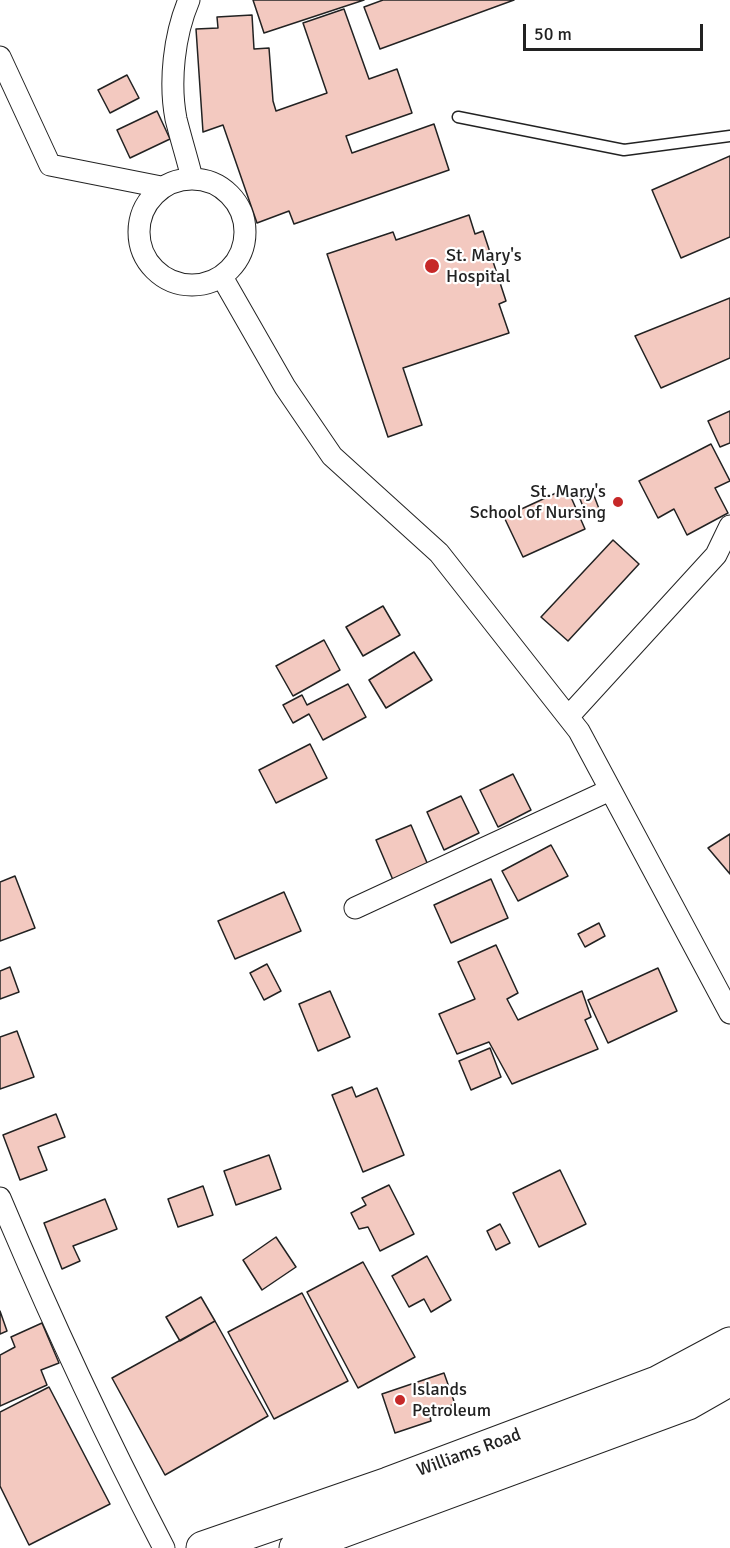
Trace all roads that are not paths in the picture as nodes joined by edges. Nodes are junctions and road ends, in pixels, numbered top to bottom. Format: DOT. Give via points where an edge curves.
graph roads {
  1 [pos="189,0"];
  2 [pos="0,57"];
  3 [pos="458,117"];
  4 [pos="730,136"];
  5 [pos="192,178"];
  6 [pos="162,187"];
  7 [pos="222,277"];
  8 [pos="730,526"];
  9 [pos="568,717"];
  10 [pos="610,790"];
  11 [pos="355,908"];
  12 [pos="730,1013"];
  13 [pos="0,1198"];
  14 [pos="730,1344"];
  15 [pos="730,1379"];
  16 [pos="164,1548"];
  17 [pos="203,1548"];
  18 [pos="296,1548"];
  1 -- 5 [label="street" via="181,19 173,67 176,117"];
  2 -- 6 [label="street" via="50,165"];
  3 -- 4 [label="lane" via="624,150"];
  5 -- 6 [label="street"];
  5 -- 7 [label="street" via="219,185 244,216 243,252"];
  6 -- 7 [label="street" via="141,211 140,251 163,279 194,287"];
  7 -- 9 [label="street" via="285,387 332,456 439,553"];
  8 -- 9 [label="street" via="716,555"];
  9 -- 10 [label="street"];
  10 -- 11 [label="street"];
  10 -- 12 [label="street"];
  13 -- 16 [label="street" via="82,1385"];
  14 -- 17 [label="main road, Williams Road" via="657,1383 388,1484"];
  15 -- 18 [label="main road, Williams Road" via="688,1402"];
}
